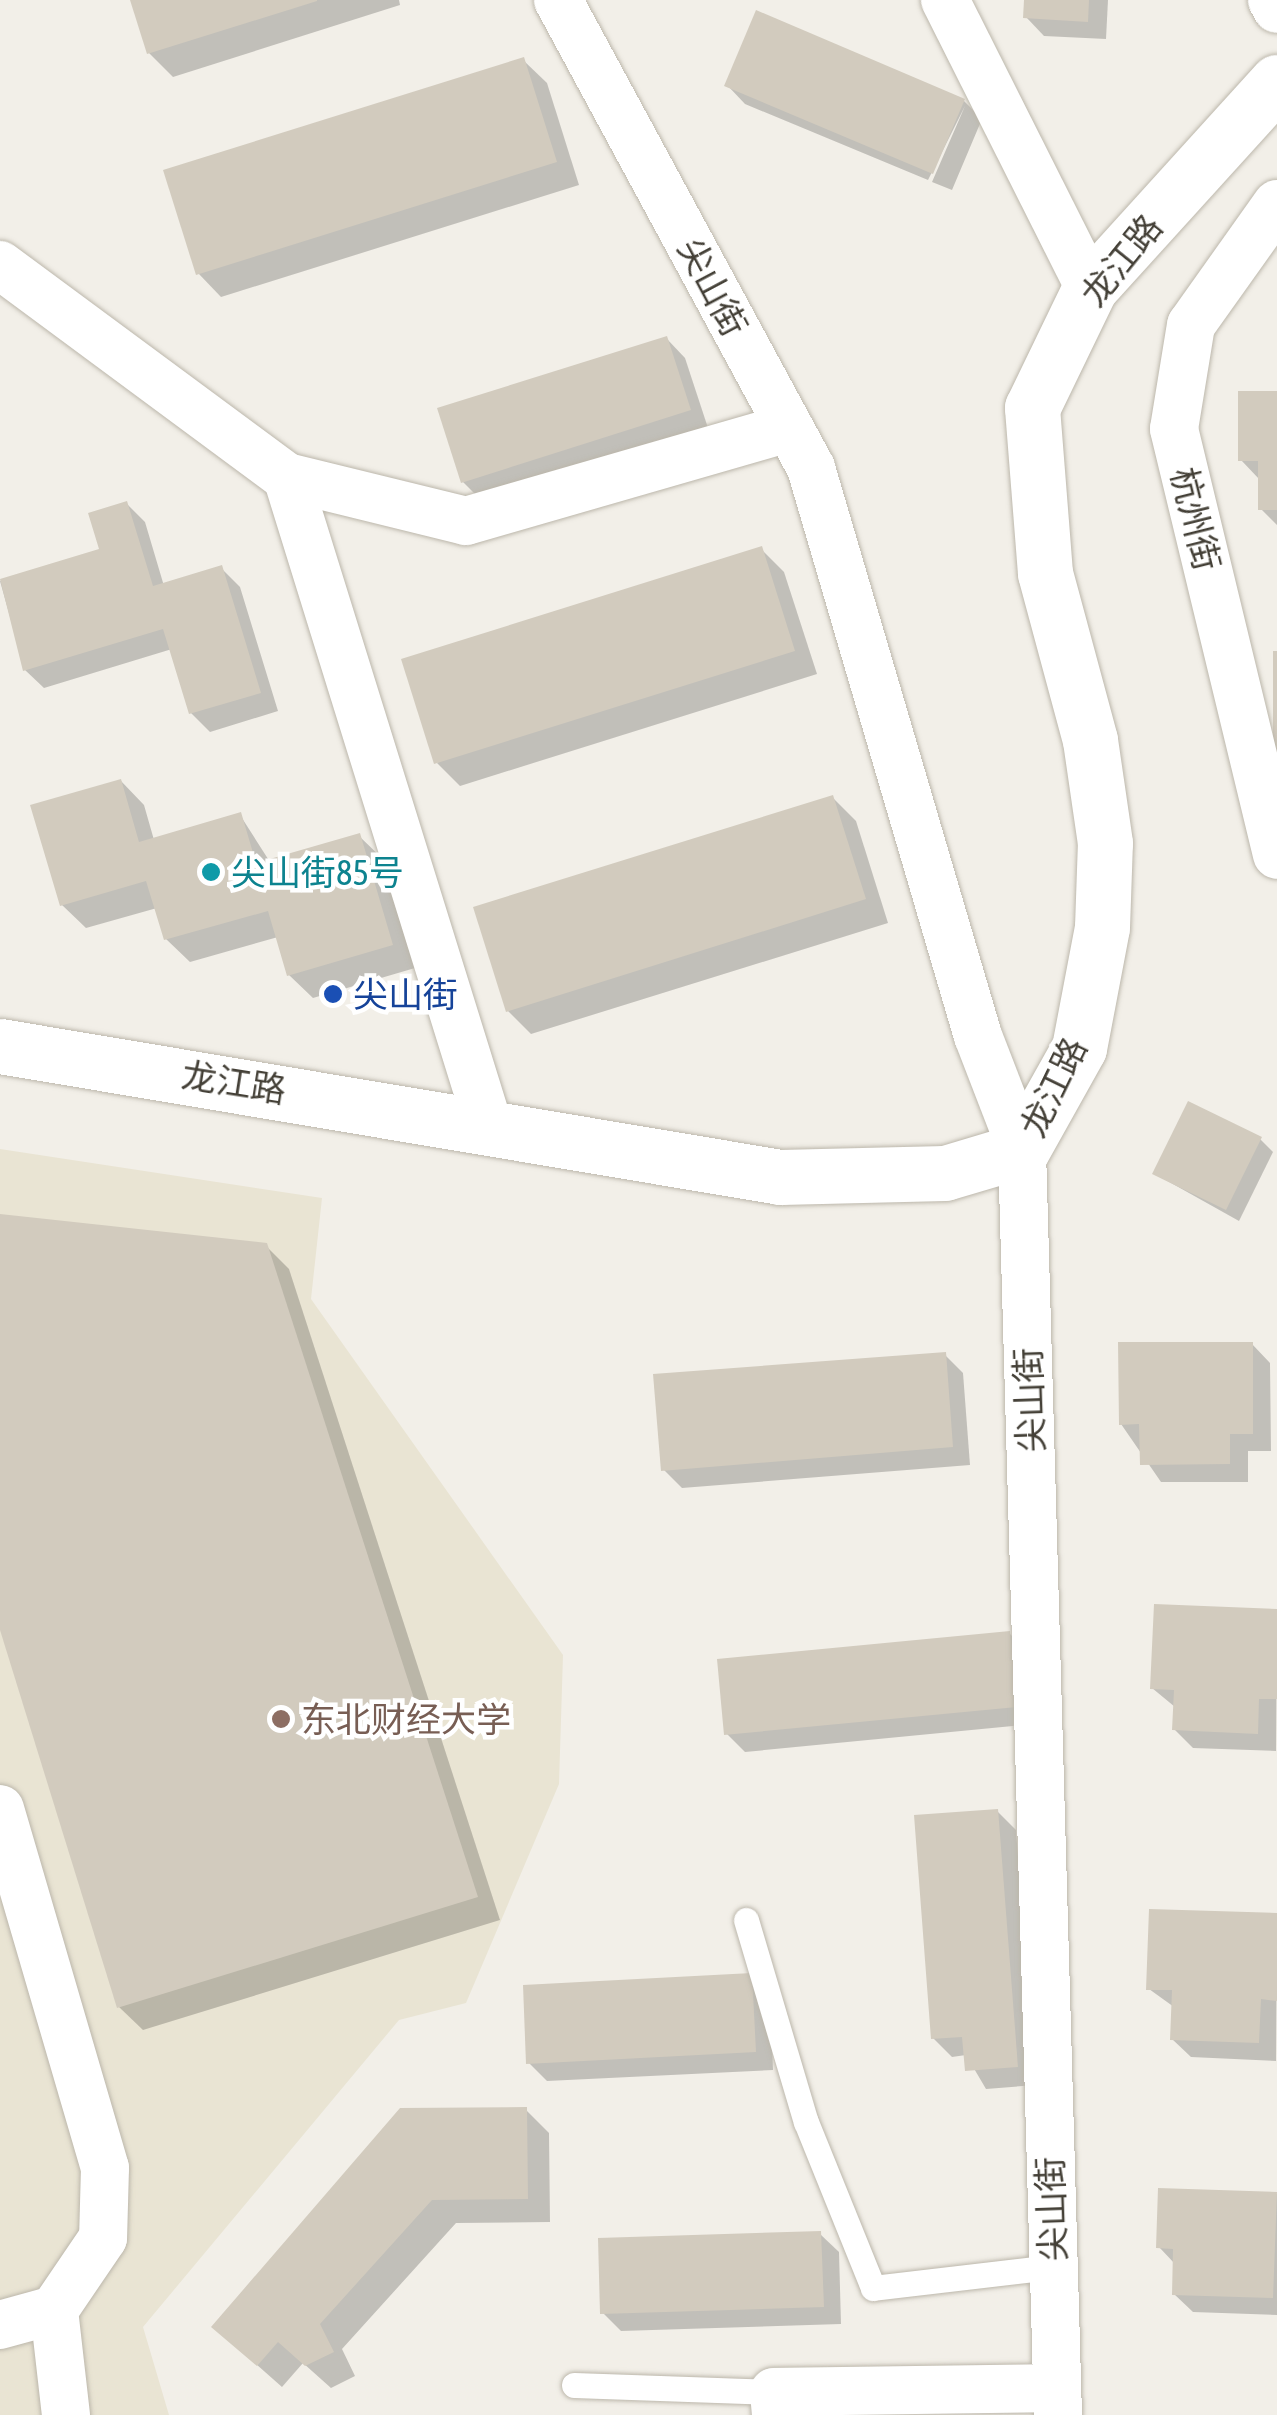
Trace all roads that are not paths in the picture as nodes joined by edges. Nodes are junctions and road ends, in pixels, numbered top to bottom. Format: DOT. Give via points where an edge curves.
graph roads {
  1 [pos="558,0"];
  2 [pos="945,0"];
  3 [pos="1272,0"];
  4 [pos="1277,9"];
  5 [pos="1277,82"];
  6 [pos="1277,204"];
  7 [pos="0,265"];
  8 [pos="1090,288"];
  9 [pos="789,428"];
  10 [pos="286,476"];
  11 [pos="1277,855"];
  12 [pos="0,1046"];
  13 [pos="487,1121"];
  14 [pos="1022,1150"];
  15 [pos="0,1809"];
  16 [pos="746,1920"];
  17 [pos="1053,2267"];
  18 [pos="54,2310"];
  19 [pos="0,2325"];
  20 [pos="574,2385"];
  21 [pos="1058,2402"];
  22 [pos="775,2404"];
  23 [pos="66,2415"];
  1 -- 9 [label="street, 尖山街"];
  2 -- 8 [label="street"];
  3 -- 4 [label="street"];
  5 -- 8 [label="street, 龙江路"];
  6 -- 11 [label="street, 杭州街" via="1191,325 1174,429"];
  7 -- 10 [label="street"];
  8 -- 14 [label="street, 龙江路" via="1032,408 1045,573 1090,740 1106,842 1102,927 1078,1048"];
  9 -- 10 [label="street" via="466,522"];
  9 -- 14 [label="street, 尖山街" via="811,468 978,1036"];
  10 -- 13 [label="street"];
  12 -- 13 [label="street, 龙江路"];
  13 -- 14 [label="street, 龙江路" via="780,1176 945,1174"];
  14 -- 17 [label="street, 尖山街"];
  15 -- 18 [label="street" via="105,2168 103,2238"];
  16 -- 17 [label="lane" via="806,2122 872,2288"];
  17 -- 21 [label="street, 尖山街"];
  18 -- 19 [label="street"];
  18 -- 23 [label="street"];
  20 -- 22 [label="lane"];
  21 -- 22 [label="street"];
}
